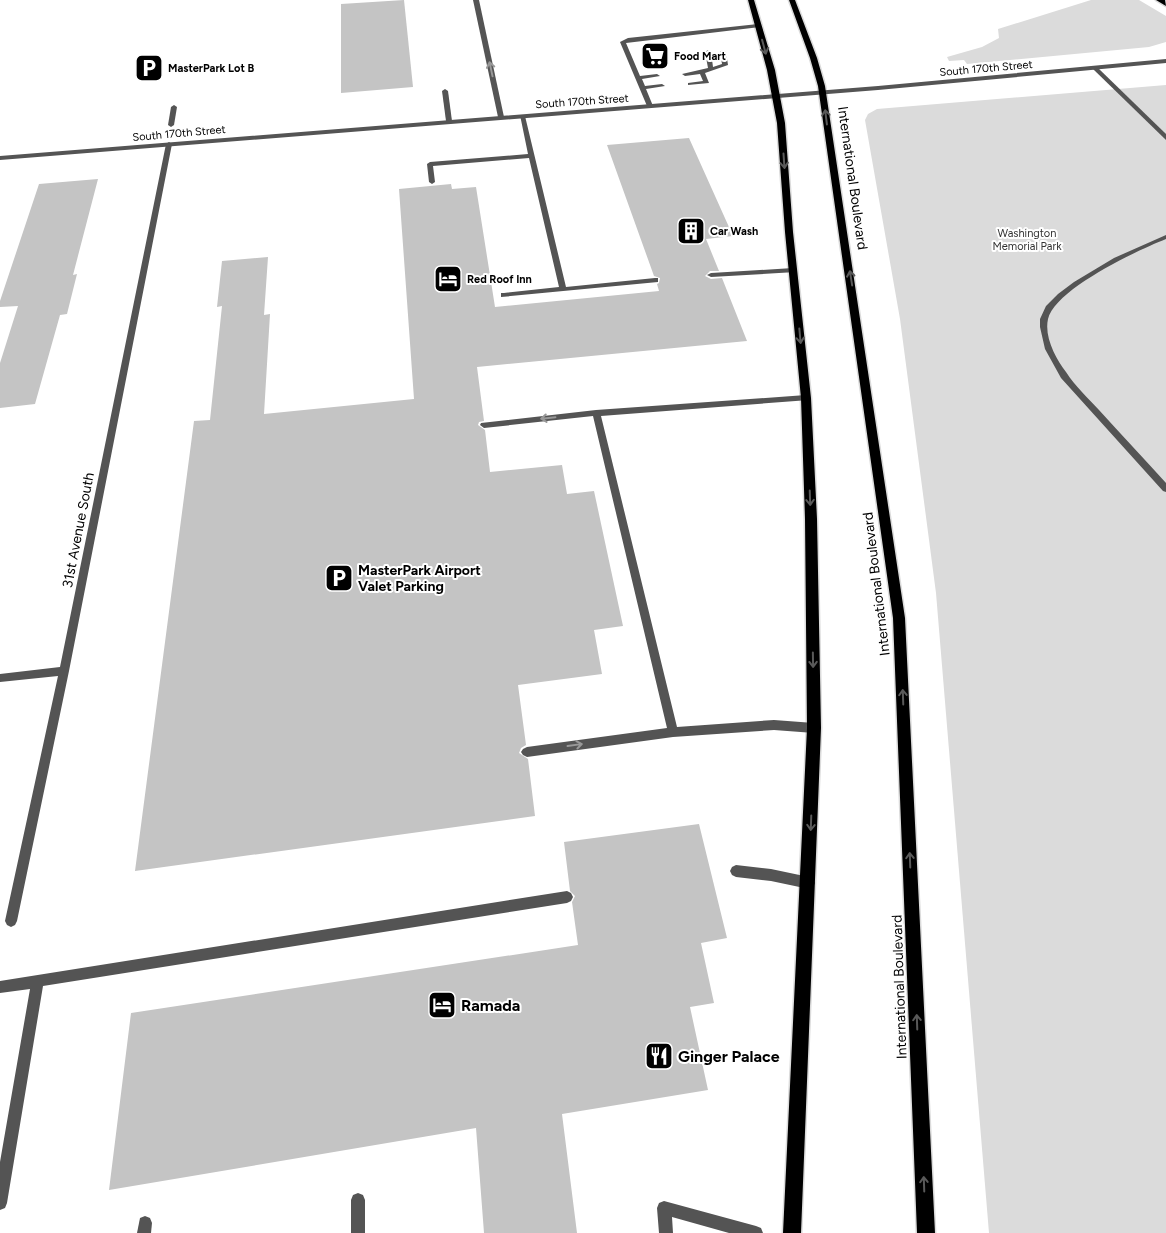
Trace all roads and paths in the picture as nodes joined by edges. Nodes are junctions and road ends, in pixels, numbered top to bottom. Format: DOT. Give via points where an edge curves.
graph roads {
  1 [pos="476,0"];
  2 [pos="751,0"];
  3 [pos="792,0"];
  4 [pos="1161,0"];
  5 [pos="1166,3"];
  6 [pos="758,26"];
  7 [pos="720,31"];
  8 [pos="705,33"];
  9 [pos="706,40"];
  10 [pos="722,40"];
  11 [pos="708,52"];
  12 [pos="723,52"];
  13 [pos="1166,61"];
  14 [pos="1095,68"];
  15 [pos="710,70"];
  16 [pos="702,72"];
  17 [pos="685,74"];
  18 [pos="657,76"];
  19 [pos="638,78"];
  20 [pos="690,84"];
  21 [pos="662,86"];
  22 [pos="642,88"];
  23 [pos="445,90"];
  24 [pos="825,92"];
  25 [pos="775,96"];
  26 [pos="650,106"];
  27 [pos="174,107"];
  28 [pos="522,116"];
  29 [pos="500,117"];
  30 [pos="449,121"];
  31 [pos="171,125"];
  32 [pos="1166,138"];
  33 [pos="169,144"];
  34 [pos="532,156"];
  35 [pos="0,158"];
  36 [pos="432,182"];
  37 [pos="1166,237"];
  38 [pos="793,270"];
  39 [pos="711,275"];
  40 [pos="655,280"];
  41 [pos="563,289"];
  42 [pos="504,294"];
  43 [pos="806,398"];
  44 [pos="596,413"];
  45 [pos="484,425"];
  46 [pos="1166,490"];
  47 [pos="64,671"];
  48 [pos="0,678"];
  49 [pos="814,728"];
  50 [pos="673,732"];
  51 [pos="527,752"];
  52 [pos="736,871"];
  53 [pos="808,883"];
  54 [pos="567,897"];
  55 [pos="10,921"];
  56 [pos="38,981"];
  57 [pos="0,987"];
  58 [pos="358,1200"];
  59 [pos="0,1202"];
  60 [pos="358,1233"];
  61 [pos="666,1233"];
  62 [pos="756,1233"];
  63 [pos="792,1233"];
  64 [pos="926,1233"];
  29 -- 1 [label="street, one-way"];
  2 -- 6 [label="main road"];
  3 -- 24 [label="main road, International Boulevard"];
  4 -- 5 [label="highway"];
  6 -- 7 [label="street"];
  6 -- 25 [label="main road, one-way"];
  7 -- 8 [label="street"];
  7 -- 10 [label="street"];
  8 -- 9 [label="street"];
  8 -- 19 [label="street" via="623,42"];
  11 -- 15 [label="street"];
  12 -- 15 [label="street" via="726,65"];
  13 -- 14 [label="street, South 170th Street"];
  14 -- 24 [label="street, South 170th Street"];
  14 -- 32 [label="street"];
  15 -- 16 [label="street"];
  16 -- 17 [label="street"];
  16 -- 20 [label="street" via="706,82"];
  18 -- 19 [label="street"];
  19 -- 22 [label="street"];
  21 -- 22 [label="street"];
  22 -- 26 [label="street"];
  23 -- 30 [label="street"];
  24 -- 25 [label="street, South 170th Street"];
  64 -- 24 [label="main road, International Boulevard, one-way" via="899,618 826,118"];
  25 -- 26 [label="street, South 170th Street"];
  25 -- 38 [label="main road, one-way" via="781,123"];
  26 -- 28 [label="street, South 170th Street"];
  27 -- 31 [label="street"];
  28 -- 29 [label="street, South 170th Street"];
  28 -- 34 [label="street"];
  29 -- 30 [label="street, South 170th Street"];
  30 -- 33 [label="street, South 170th Street"];
  33 -- 35 [label="street, South 170th Street"];
  33 -- 47 [label="street, 31st Avenue South"];
  34 -- 36 [label="street" via="430,164"];
  34 -- 41 [label="street"];
  37 -- 46 [label="street" via="1128,252 1074,285 1044,316 1044,327 1052,356 1064,376"];
  38 -- 39 [label="street"];
  38 -- 43 [label="main road, one-way"];
  40 -- 41 [label="street"];
  41 -- 42 [label="street"];
  43 -- 44 [label="street"];
  43 -- 49 [label="main road, one-way"];
  44 -- 45 [label="street, one-way"];
  44 -- 50 [label="street"];
  47 -- 48 [label="street"];
  47 -- 55 [label="street, 31st Avenue South"];
  49 -- 50 [label="street" via="774,725"];
  49 -- 53 [label="main road, one-way"];
  51 -- 50 [label="street, one-way"];
  52 -- 53 [label="street"];
  53 -- 63 [label="main road"];
  54 -- 56 [label="street"];
  56 -- 57 [label="street"];
  56 -- 59 [label="street"];
  58 -- 60 [label="street"];
  61 -- 62 [label="street" via="664,1208"];
}
